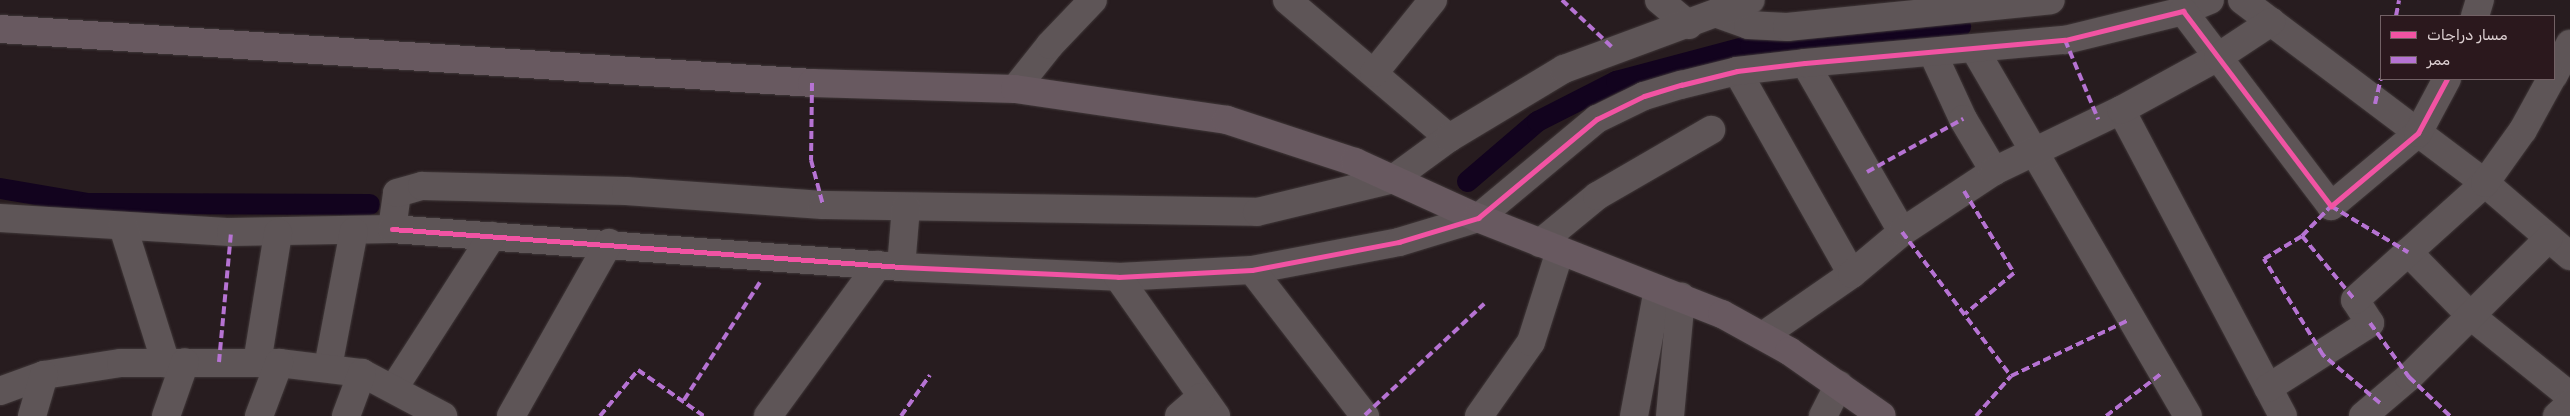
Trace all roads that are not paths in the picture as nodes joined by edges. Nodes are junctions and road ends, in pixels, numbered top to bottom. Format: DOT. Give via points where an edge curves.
graph roads {
  1 [pos="1093,0"];
  2 [pos="1433,0"];
  3 [pos="1659,0"];
  4 [pos="1751,0"];
  5 [pos="2051,0"];
  6 [pos="2210,0"];
  7 [pos="2480,0"];
  8 [pos="1297,3"];
  9 [pos="2254,6"];
  10 [pos="1983,9"];
  11 [pos="2183,11"];
  12 [pos="1718,14"];
  13 [pos="2475,15"];
  14 [pos="1689,26"];
  15 [pos="0,29"];
  16 [pos="2570,44"];
  17 [pos="1982,50"];
  18 [pos="1933,54"];
  19 [pos="2218,57"];
  20 [pos="1805,63"];
  21 [pos="1737,71"];
  22 [pos="1374,72"];
  23 [pos="2555,73"];
  24 [pos="2446,80"];
  25 [pos="2551,80"];
  26 [pos="1015,89"];
  27 [pos="2121,110"];
  28 [pos="1711,130"];
  29 [pos="2418,133"];
  30 [pos="1450,138"];
  31 [pos="2034,150"];
  32 [pos="1994,171"];
  33 [pos="1393,179"];
  34 [pos="2485,183"];
  35 [pos="906,207"];
  36 [pos="0,218"];
  37 [pos="1478,218"];
  38 [pos="123,227"];
  39 [pos="392,229"];
  40 [pos="354,231"];
  41 [pos="1902,232"];
  42 [pos="278,233"];
  43 [pos="492,236"];
  44 [pos="609,243"];
  45 [pos="1550,247"];
  46 [pos="2564,247"];
  47 [pos="2408,252"];
  48 [pos="890,266"];
  49 [pos="1252,270"];
  50 [pos="1852,274"];
  51 [pos="1118,277"];
  52 [pos="1670,293"];
  53 [pos="2471,316"];
  54 [pos="1764,335"];
  55 [pos="175,362"];
  56 [pos="268,363"];
  57 [pos="328,366"];
  58 [pos="362,373"];
  59 [pos="44,375"];
  60 [pos="1839,385"];
  61 [pos="394,388"];
  62 [pos="2268,388"];
  63 [pos="0,391"];
  64 [pos="2570,396"];
  65 [pos="2570,404"];
  66 [pos="1208,407"];
  67 [pos="32,416"];
  68 [pos="166,416"];
  69 [pos="259,416"];
  70 [pos="346,416"];
  71 [pos="443,416"];
  72 [pos="511,416"];
  73 [pos="768,416"];
  74 [pos="1179,416"];
  75 [pos="1365,416"];
  76 [pos="1479,416"];
  77 [pos="1634,416"];
  78 [pos="1670,416"];
  79 [pos="1823,416"];
  80 [pos="1882,416"];
  81 [pos="2188,416"];
  82 [pos="2283,416"];
  83 [pos="2363,416"];
  84 [pos="2557,416"];
  1 -- 26 [label="street" via="1039,57"];
  2 -- 22 [label="street"];
  3 -- 14 [label="street"];
  4 -- 12 [label="street"];
  5 -- 10 [label="street"];
  6 -- 11 [label="street"];
  7 -- 13 [label="street"];
  8 -- 22 [label="street"];
  9 -- 19 [label="street"];
  9 -- 29 [label="street"];
  10 -- 12 [label="street" via="1787,27 1748,25"];
  10 -- 17 [label="street"];
  11 -- 17 [label="street" via="2066,40"];
  11 -- 19 [label="street"];
  12 -- 14 [label="street"];
  14 -- 30 [label="street" via="1564,68"];
  15 -- 26 [label="main road" via="812,83"];
  16 -- 23 [label="street"];
  17 -- 18 [label="street"];
  17 -- 31 [label="street"];
  18 -- 20 [label="street"];
  18 -- 32 [label="street" via="1963,119"];
  19 -- 27 [label="street"];
  19 -- 29 [label="street" via="2332,206"];
  20 -- 21 [label="street"];
  20 -- 41 [label="street"];
  21 -- 37 [label="street" via="1619,106 1570,140"];
  21 -- 50 [label="street"];
  22 -- 30 [label="street"];
  24 -- 29 [label="street"];
  25 -- 34 [label="street" via="2523,130"];
  26 -- 33 [label="main road" via="1227,120 1309,146"];
  27 -- 31 [label="street"];
  27 -- 62 [label="street"];
  28 -- 45 [label="street" via="1597,196"];
  29 -- 34 [label="street"];
  30 -- 33 [label="street"];
  31 -- 32 [label="street"];
  31 -- 81 [label="street"];
  32 -- 41 [label="street"];
  33 -- 35 [label="street" via="1309,202 1241,214"];
  33 -- 37 [label="main road"];
  34 -- 46 [label="street"];
  34 -- 47 [label="street"];
  35 -- 39 [label="street" via="823,205 626,191 422,186 397,193"];
  35 -- 48 [label="street"];
  36 -- 38 [label="street"];
  37 -- 45 [label="main road"];
  37 -- 49 [label="street" via="1399,242"];
  38 -- 42 [label="street"];
  38 -- 55 [label="street"];
  39 -- 40 [label="street"];
  39 -- 43 [label="street"];
  40 -- 42 [label="street"];
  40 -- 57 [label="street"];
  41 -- 50 [label="street"];
  42 -- 56 [label="street"];
  43 -- 44 [label="street"];
  43 -- 61 [label="street"];
  44 -- 48 [label="street"];
  44 -- 72 [label="street"];
  45 -- 52 [label="main road"];
  45 -- 76 [label="street" via="1531,342"];
  46 -- 53 [label="street"];
  47 -- 53 [label="street"];
  47 -- 62 [label="street" via="2355,300 2370,323"];
  48 -- 51 [label="street"];
  48 -- 73 [label="street"];
  49 -- 51 [label="street"];
  49 -- 75 [label="street"];
  50 -- 54 [label="street"];
  51 -- 66 [label="street"];
  52 -- 54 [label="main road"];
  52 -- 77 [label="street"];
  52 -- 78 [label="street"];
  53 -- 64 [label="street"];
  53 -- 83 [label="street"];
  54 -- 60 [label="main road"];
  55 -- 56 [label="street"];
  55 -- 59 [label="street" via="121,363"];
  55 -- 68 [label="street"];
  56 -- 57 [label="street"];
  56 -- 69 [label="street"];
  57 -- 58 [label="street"];
  58 -- 61 [label="street"];
  58 -- 70 [label="street"];
  59 -- 63 [label="street"];
  59 -- 67 [label="street"];
  60 -- 79 [label="street"];
  60 -- 80 [label="main road"];
  61 -- 71 [label="street"];
  62 -- 82 [label="street"];
  65 -- 84 [label="street"];
  66 -- 74 [label="street"];
}
